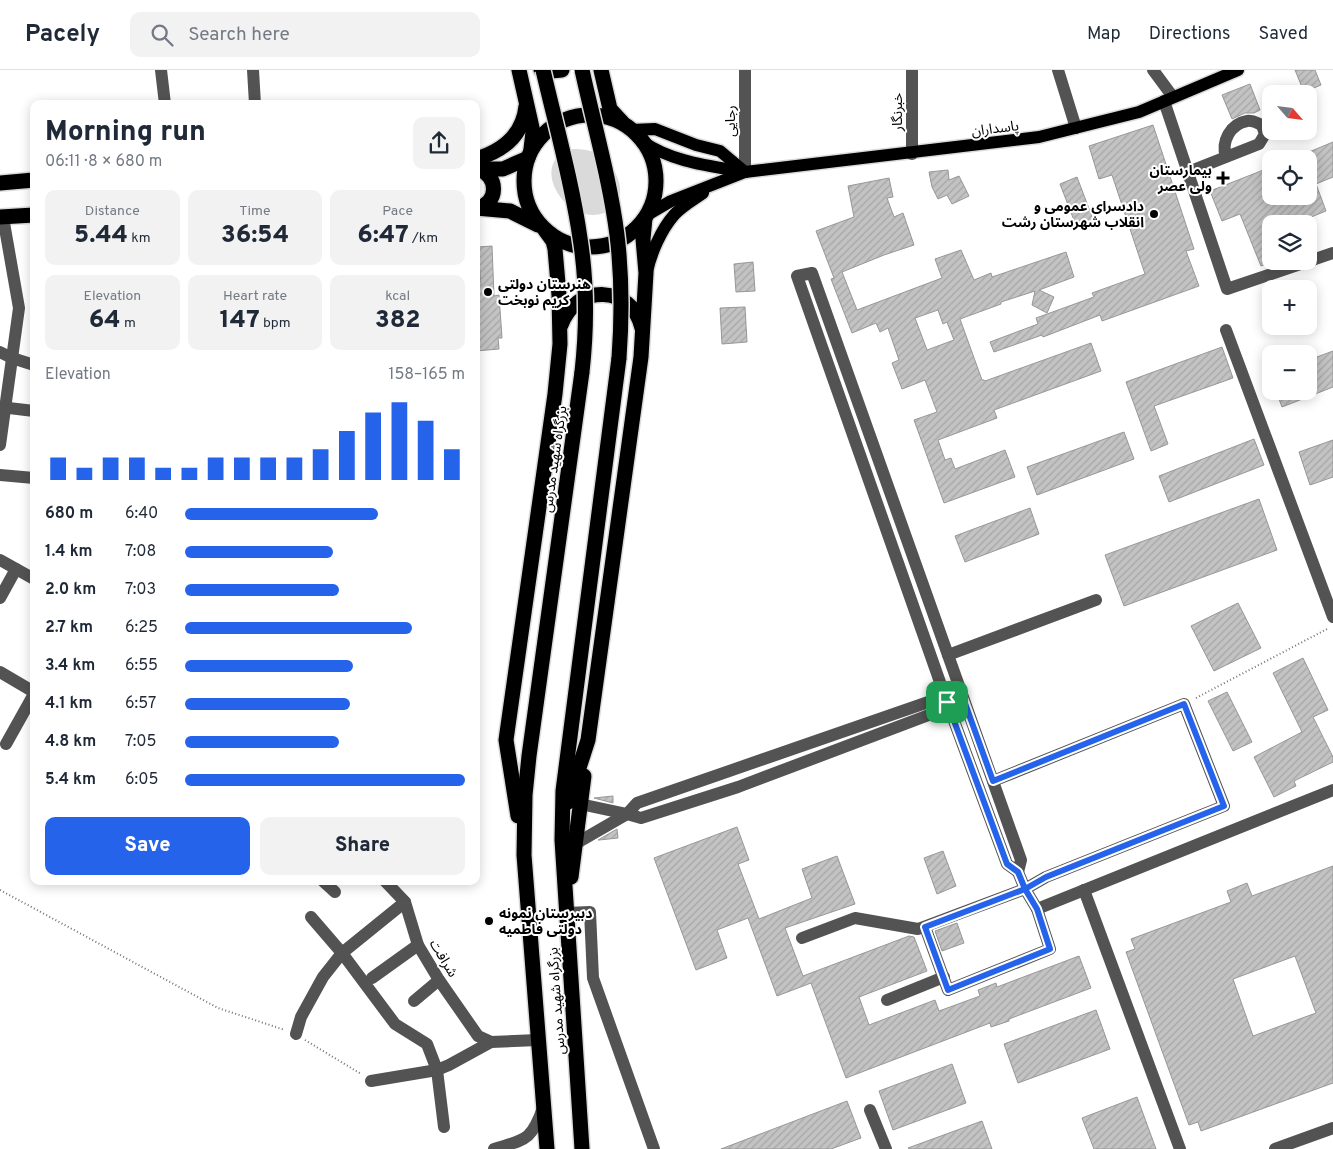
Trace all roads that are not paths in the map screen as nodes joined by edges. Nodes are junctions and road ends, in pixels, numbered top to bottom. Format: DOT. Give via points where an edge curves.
graph roads {
  1 [pos="161,70"];
  2 [pos="253,70"];
  3 [pos="519,70"];
  4 [pos="542,70"];
  5 [pos="562,70"];
  6 [pos="582,70"];
  7 [pos="601,70"];
  8 [pos="745,70"];
  9 [pos="912,70"];
  10 [pos="1058,70"];
  11 [pos="1153,70"];
  12 [pos="1238,70"];
  13 [pos="1168,99"];
  14 [pos="165,100"];
  15 [pos="255,100"];
  16 [pos="526,102"];
  17 [pos="1076,128"];
  18 [pos="630,129"];
  19 [pos="642,141"];
  20 [pos="912,154"];
  21 [pos="480,157"];
  22 [pos="529,157"];
  23 [pos="1226,157"];
  24 [pos="480,169"];
  25 [pos="480,170"];
  26 [pos="745,172"];
  27 [pos="1188,172"];
  28 [pos="30,180"];
  29 [pos="0,183"];
  30 [pos="716,184"];
  31 [pos="480,206"];
  32 [pos="480,208"];
  33 [pos="30,215"];
  34 [pos="646,216"];
  35 [pos="2,217"];
  36 [pos="544,229"];
  37 [pos="1333,253"];
  38 [pos="5,264"];
  39 [pos="646,277"];
  40 [pos="560,330"];
  41 [pos="1226,330"];
  42 [pos="643,332"];
  43 [pos="0,352"];
  44 [pos="12,358"];
  45 [pos="30,363"];
  46 [pos="2,408"];
  47 [pos="30,411"];
  48 [pos="0,445"];
  49 [pos="0,475"];
  50 [pos="30,478"];
  51 [pos="0,560"];
  52 [pos="16,569"];
  53 [pos="30,577"];
  54 [pos="0,598"];
  55 [pos="1096,600"];
  56 [pos="1333,617"];
  57 [pos="948,655"];
  58 [pos="0,672"];
  59 [pos="30,691"];
  60 [pos="962,695"];
  61 [pos="30,700"];
  62 [pos="947,702"];
  63 [pos="588,740"];
  64 [pos="6,744"];
  65 [pos="731,772"];
  66 [pos="993,781"];
  67 [pos="738,787"];
  68 [pos="1333,790"];
  69 [pos="580,804"];
  70 [pos="627,814"];
  71 [pos="562,820"];
  72 [pos="575,844"];
  73 [pos="524,855"];
  74 [pos="1018,872"];
  75 [pos="327,885"];
  76 [pos="389,885"];
  77 [pos="1025,889"];
  78 [pos="1084,890"];
  79 [pos="335,892"];
  80 [pos="405,902"];
  81 [pos="1037,909"];
  82 [pos="567,913"];
  83 [pos="311,917"];
  84 [pos="925,927"];
  85 [pos="802,938"];
  86 [pos="418,945"];
  87 [pos="342,953"];
  88 [pos="944,977"];
  89 [pos="372,978"];
  90 [pos="439,980"];
  91 [pos="887,1000"];
  92 [pos="414,1001"];
  93 [pos="296,1034"];
  94 [pos="538,1040"];
  95 [pos="491,1042"];
  96 [pos="437,1070"];
  97 [pos="371,1081"];
  98 [pos="544,1108"];
  99 [pos="870,1110"];
  100 [pos="444,1126"];
  101 [pos="1333,1128"];
  102 [pos="494,1149"];
  103 [pos="547,1149"];
  104 [pos="582,1149"];
  105 [pos="654,1149"];
  106 [pos="886,1149"];
  107 [pos="1180,1149"];
  108 [pos="1275,1149"];
  1 -- 14 [label="street"];
  2 -- 15 [label="street"];
  3 -- 16 [label="highway"];
  4 -- 5 [label="highway"];
  4 -- 73 [label="highway, بزرگراه شهید مدرس, bridge" via="579,229 585,283 585,328 582,372 525,795"];
  6 -- 71 [label="highway, بزرگراه شهید مدرس, bridge" via="614,217 622,316 567,751"];
  7 -- 18 [label="highway" via="611,112"];
  8 -- 26 [label="street, رجایی"];
  9 -- 20 [label="street, خبرنگار"];
  10 -- 17 [label="street"];
  11 -- 13 [label="street"];
  12 -- 13 [label="main road, پاسداران"];
  13 -- 17 [label="main road, پاسداران" via="1139,112"];
  13 -- 27 [label="street"];
  16 -- 21 [label="highway" via="522,122 512,140"];
  16 -- 22 [label="highway" via="533,132"];
  17 -- 20 [label="main road, پاسداران" via="1039,137"];
  18 -- 19 [label="highway"];
  18 -- 22 [label="highway" via="603,116 572,117 548,130"];
  18 -- 26 [label="main road" via="655,129 720,151"];
  19 -- 26 [label="main road" via="690,161"];
  19 -- 34 [label="highway" via="656,175 655,194"];
  20 -- 26 [label="main road, پاسداران"];
  22 -- 24 [label="highway" via="503,169"];
  22 -- 36 [label="highway" via="524,176 525,195 532,213"];
  23 -- 27 [label="street"];
  25 -- 31 [label="highway" via="491,177 494,190 489,202"];
  26 -- 30 [label="main road"];
  27 -- 37 [label="street" via="1227,289"];
  28 -- 29 [label="highway"];
  30 -- 34 [label="main road" via="671,201"];
  30 -- 39 [label="main road" via="671,219 654,251"];
  32 -- 36 [label="highway" via="510,211"];
  33 -- 35 [label="highway"];
  34 -- 36 [label="highway" via="622,239 598,247 570,244"];
  34 -- 39 [label="highway, بزرگراه شهید مدرس" via="643,239"];
  35 -- 38 [label="street"];
  36 -- 40 [label="highway, بزرگراه شهید مدرس" via="555,249"];
  38 -- 44 [label="street" via="18,308"];
  39 -- 42 [label="highway, بزرگراه شهید مدرس"];
  40 -- 42 [label="highway" via="573,305 588,296 602,294 630,305 640,320"];
  40 -- 73 [label="highway, بزرگراه شهید مدرس" via="555,394 506,740"];
  41 -- 56 [label="street"];
  42 -- 63 [label="highway, بزرگراه شهید مدرس"];
  43 -- 44 [label="street"];
  44 -- 45 [label="street"];
  44 -- 46 [label="street"];
  46 -- 47 [label="street"];
  46 -- 48 [label="street"];
  49 -- 50 [label="street"];
  51 -- 52 [label="street"];
  52 -- 53 [label="street"];
  52 -- 54 [label="street"];
  55 -- 57 [label="street"];
  57 -- 60 [label="street"];
  57 -- 62 [label="street" via="812,273 797,276"];
  58 -- 59 [label="street"];
  60 -- 62 [label="street"];
  60 -- 66 [label="street"];
  61 -- 64 [label="street"];
  62 -- 65 [label="street" via="936,699"];
  62 -- 67 [label="street" via="942,710"];
  62 -- 74 [label="street" via="1007,864"];
  63 -- 69 [label="highway"];
  63 -- 71 [label="highway, بزرگراه شهید مدرس"];
  65 -- 67 [label="street"];
  65 -- 70 [label="street" via="637,803"];
  66 -- 74 [label="street" via="1021,860"];
  66 -- 77 [label="street" via="1184,704 1224,806 1046,877"];
  67 -- 70 [label="street" via="641,818"];
  68 -- 78 [label="street"];
  69 -- 70 [label="street"];
  69 -- 72 [label="highway"];
  70 -- 72 [label="street"];
  71 -- 82 [label="highway, بزرگراه شهید مدرس"];
  72 -- 82 [label="highway"];
  73 -- 94 [label="highway, بزرگراه شهید مدرس"];
  74 -- 77 [label="street"];
  75 -- 79 [label="street"];
  76 -- 80 [label="street, شرافت"];
  77 -- 81 [label="street"];
  77 -- 84 [label="street"];
  78 -- 81 [label="street"];
  78 -- 107 [label="street"];
  80 -- 86 [label="street, شرافت"];
  80 -- 87 [label="street"];
  81 -- 88 [label="street" via="1050,949 948,990"];
  82 -- 104 [label="highway, بزرگراه شهید مدرس"];
  82 -- 105 [label="street" via="590,912 594,978"];
  83 -- 87 [label="street"];
  84 -- 85 [label="street" via="918,929 855,918"];
  84 -- 88 [label="street"];
  86 -- 89 [label="street"];
  86 -- 90 [label="street, شرافت"];
  87 -- 93 [label="street" via="323,977"];
  87 -- 96 [label="street" via="395,1024 427,1044"];
  88 -- 91 [label="street"];
  90 -- 92 [label="street"];
  90 -- 95 [label="street, شرافت" via="478,1036"];
  94 -- 95 [label="street"];
  94 -- 98 [label="highway, بزرگراه شهید مدرس"];
  95 -- 96 [label="street"];
  96 -- 97 [label="street"];
  96 -- 100 [label="street"];
  98 -- 102 [label="street" via="527,1139"];
  98 -- 103 [label="highway, بزرگراه شهید مدرس"];
  99 -- 106 [label="street"];
  101 -- 108 [label="street"];
}
